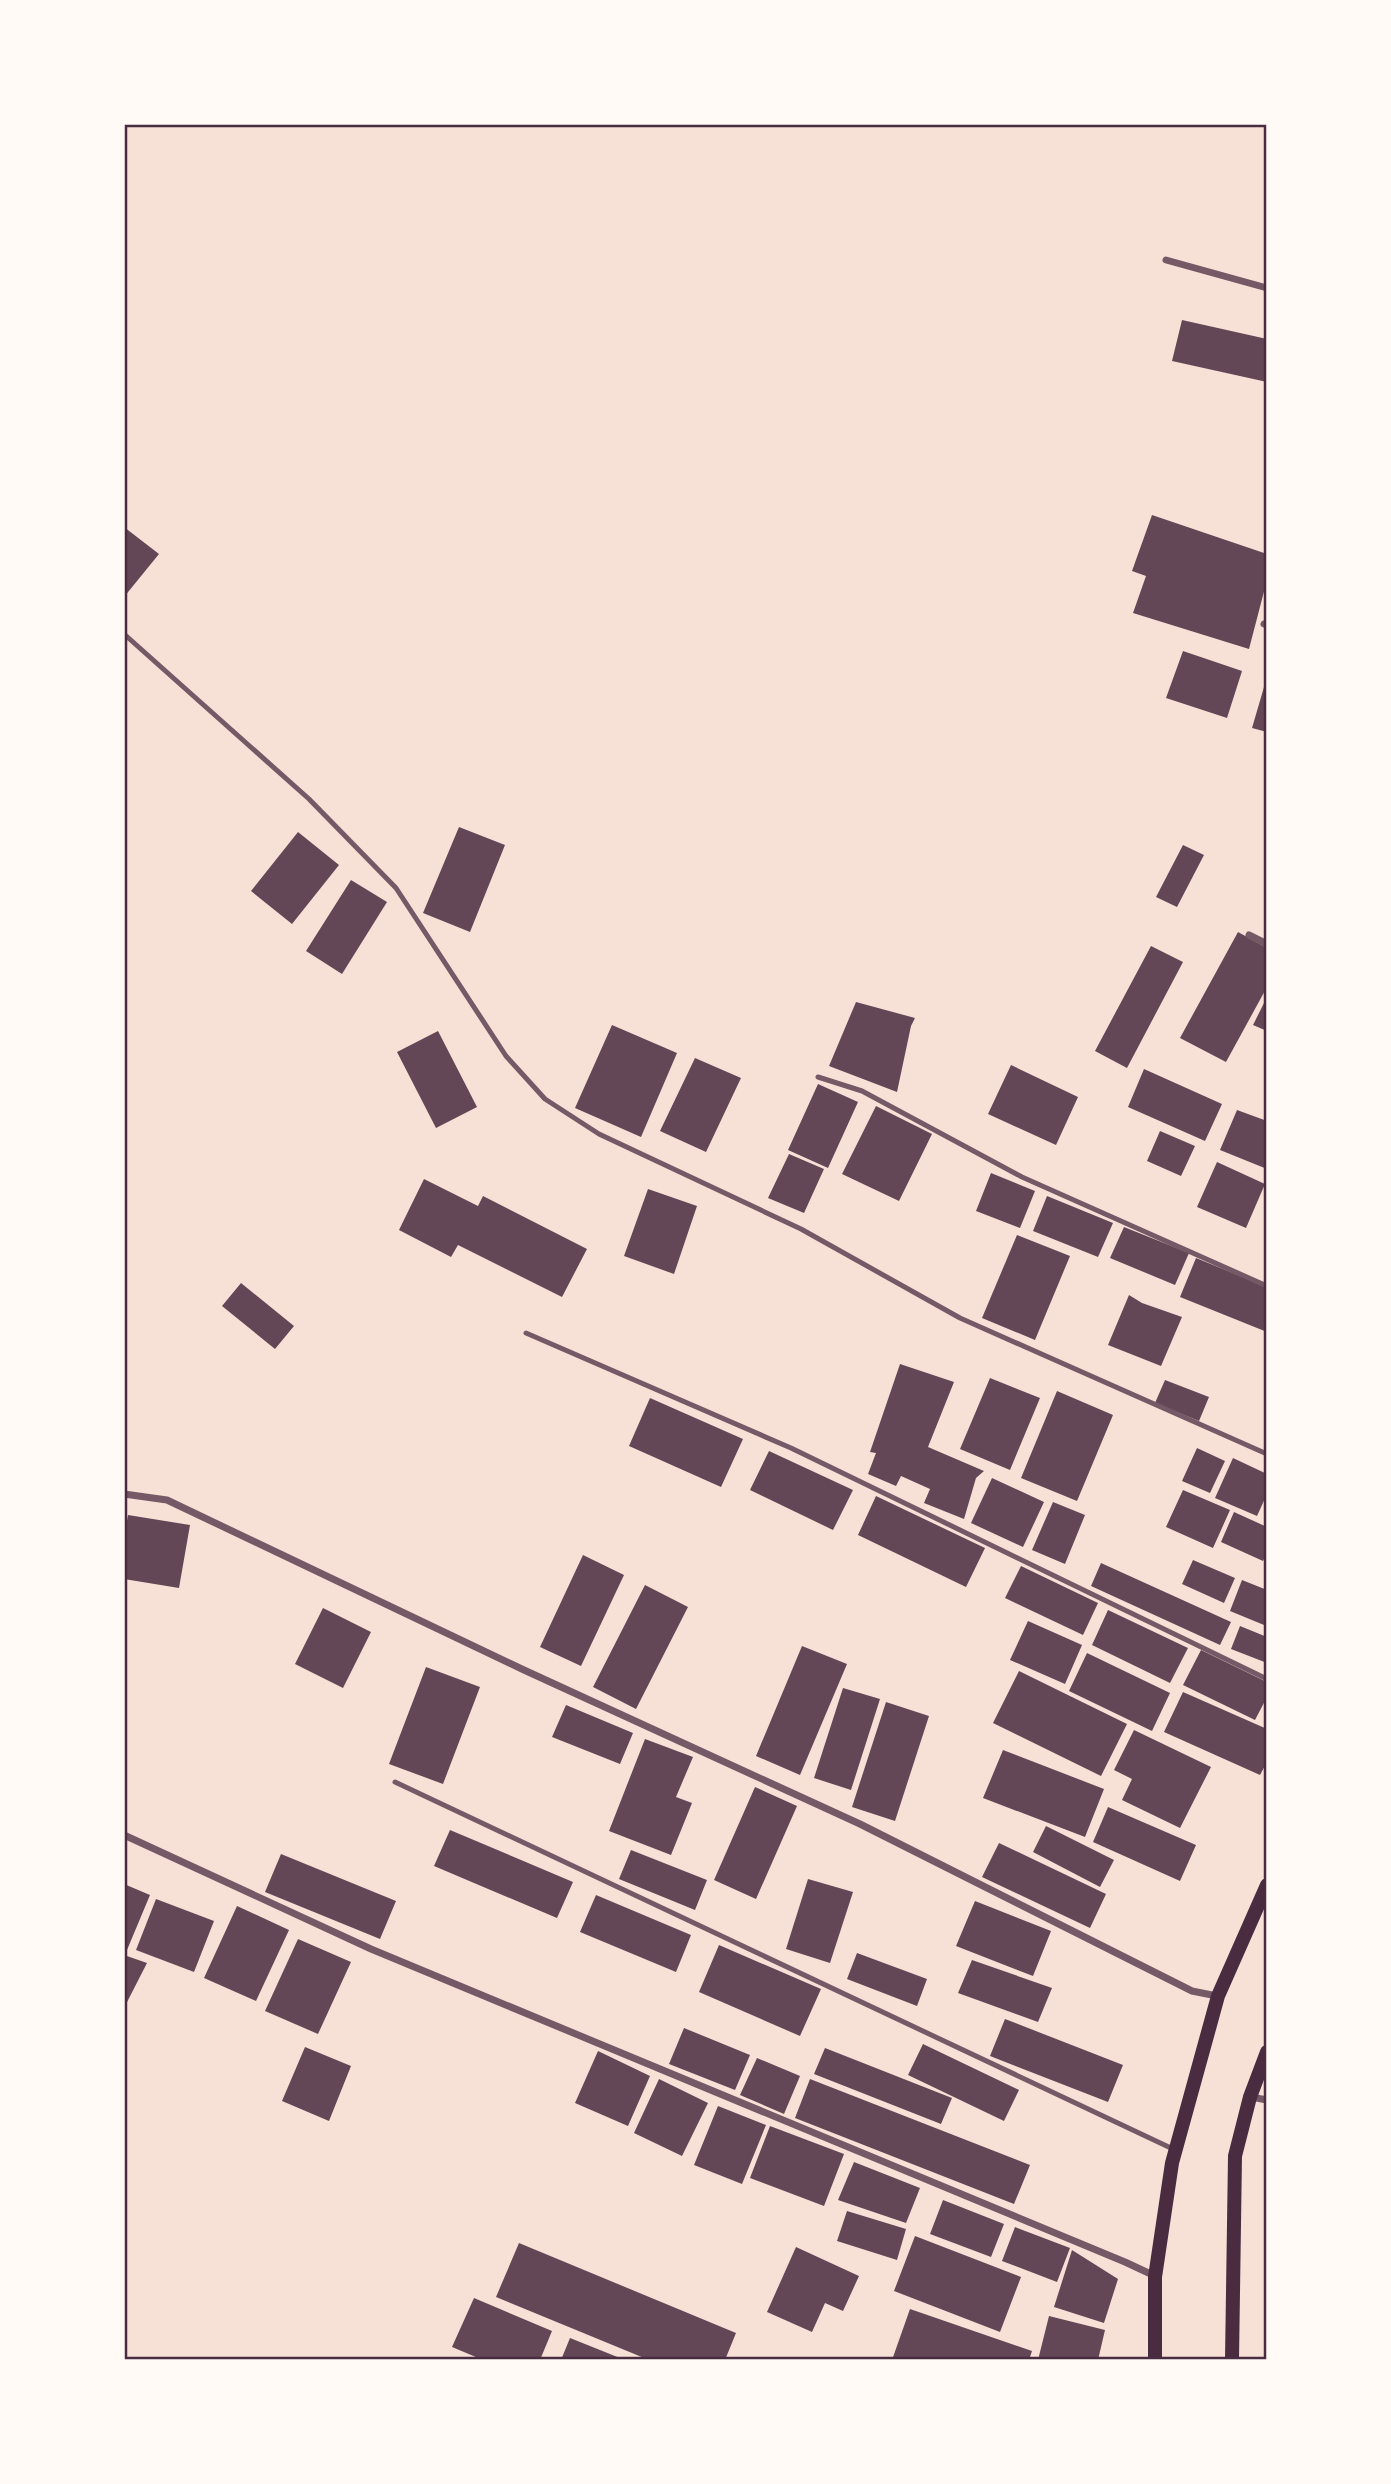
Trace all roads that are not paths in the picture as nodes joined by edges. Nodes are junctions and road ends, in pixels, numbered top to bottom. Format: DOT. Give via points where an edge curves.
graph roads {
  1 [pos="1166,260"];
  2 [pos="1267,288"];
  3 [pos="124,634"];
  4 [pos="1249,935"];
  5 [pos="1267,944"];
  6 [pos="818,1077"];
  7 [pos="1267,1286"];
  8 [pos="526,1333"];
  9 [pos="1267,1454"];
  10 [pos="124,1494"];
  11 [pos="1267,1679"];
  12 [pos="395,1782"];
  13 [pos="124,1835"];
  14 [pos="1267,1885"];
  15 [pos="1218,1996"];
  16 [pos="1267,2052"];
  17 [pos="1250,2097"];
  18 [pos="1267,2099"];
  19 [pos="1176,2150"];
  20 [pos="1155,2277"];
  21 [pos="1155,2360"];
  22 [pos="1232,2360"];
  1 -- 2 [label="street"];
  3 -- 9 [label="lane" via="309,799 396,888 506,1056 545,1099 599,1134 801,1229 960,1318"];
  4 -- 5 [label="street"];
  6 -- 7 [label="lane" via="862,1091 1022,1177"];
  8 -- 11 [label="lane" via="791,1448"];
  10 -- 15 [label="street" via="167,1500 860,1824 1192,1991"];
  12 -- 19 [label="lane"];
  13 -- 20 [label="street" via="371,1949"];
  14 -- 15 [label="main road"];
  15 -- 19 [label="main road"];
  16 -- 17 [label="main road"];
  17 -- 18 [label="street"];
  17 -- 22 [label="main road" via="1236,2156"];
  19 -- 20 [label="main road"];
  20 -- 21 [label="main road"];
}
